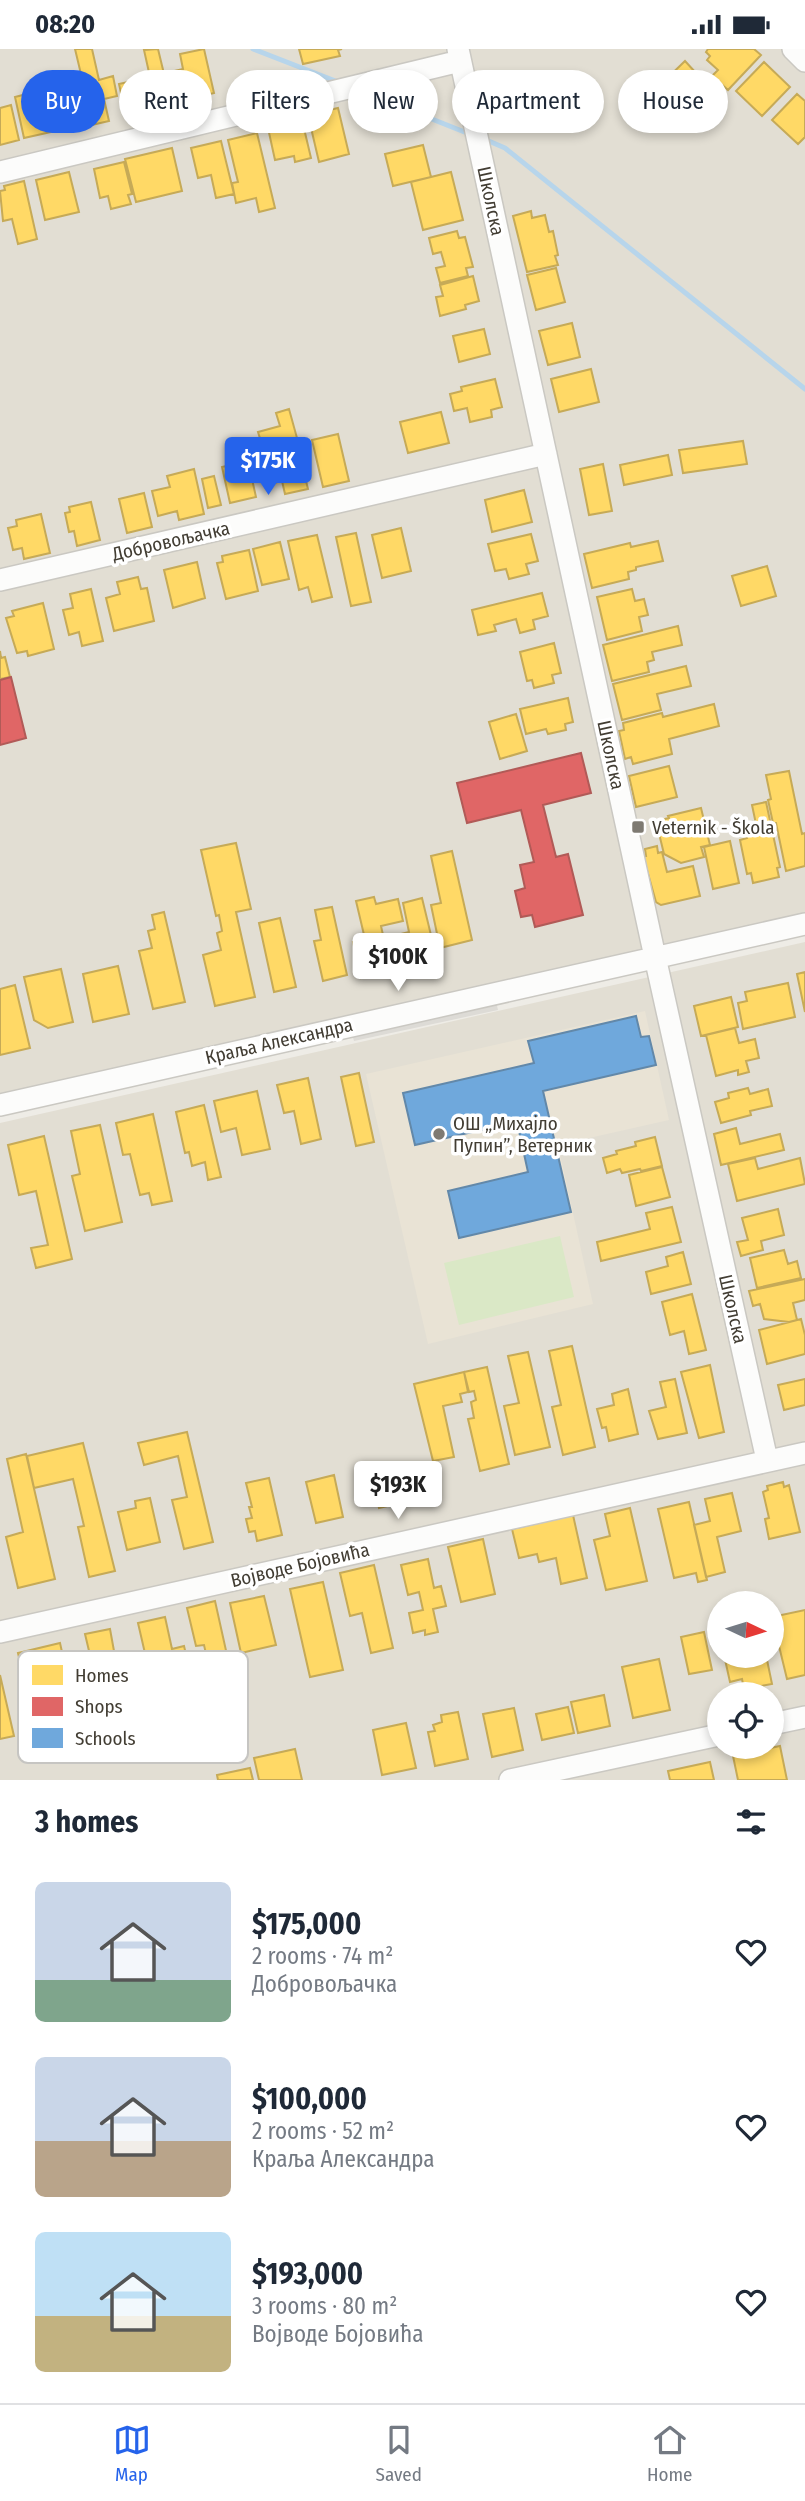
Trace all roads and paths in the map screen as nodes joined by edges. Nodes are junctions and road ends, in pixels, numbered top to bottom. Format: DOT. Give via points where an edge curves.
graph roads {
  1 [pos="793,49"];
  2 [pos="459,55"];
  3 [pos="805,61"];
  4 [pos="0,172"];
  5 [pos="546,454"];
  6 [pos="0,580"];
  7 [pos="805,924"];
  8 [pos="655,957"];
  9 [pos="0,1105"];
  10 [pos="805,1453"];
  11 [pos="767,1461"];
  12 [pos="0,1632"];
  13 [pos="805,1717"];
  14 [pos="784,1721"];
  15 [pos="707,1738"];
  16 [pos="510,1780"];
  1 -- 3 [label="street"];
  2 -- 4 [label="street" via="365,84"];
  2 -- 5 [label="street, Школска"];
  5 -- 6 [label="street, Добровољачка"];
  5 -- 8 [label="street, Школска"];
  7 -- 8 [label="street, Краља Александра"];
  8 -- 9 [label="street, Краља Александра"];
  8 -- 11 [label="street, Школска"];
  10 -- 11 [label="street, Војводе Бојовића"];
  11 -- 12 [label="street, Војводе Бојовића"];
  13 -- 14 [label="street"];
  15 -- 16 [label="street"];
}
